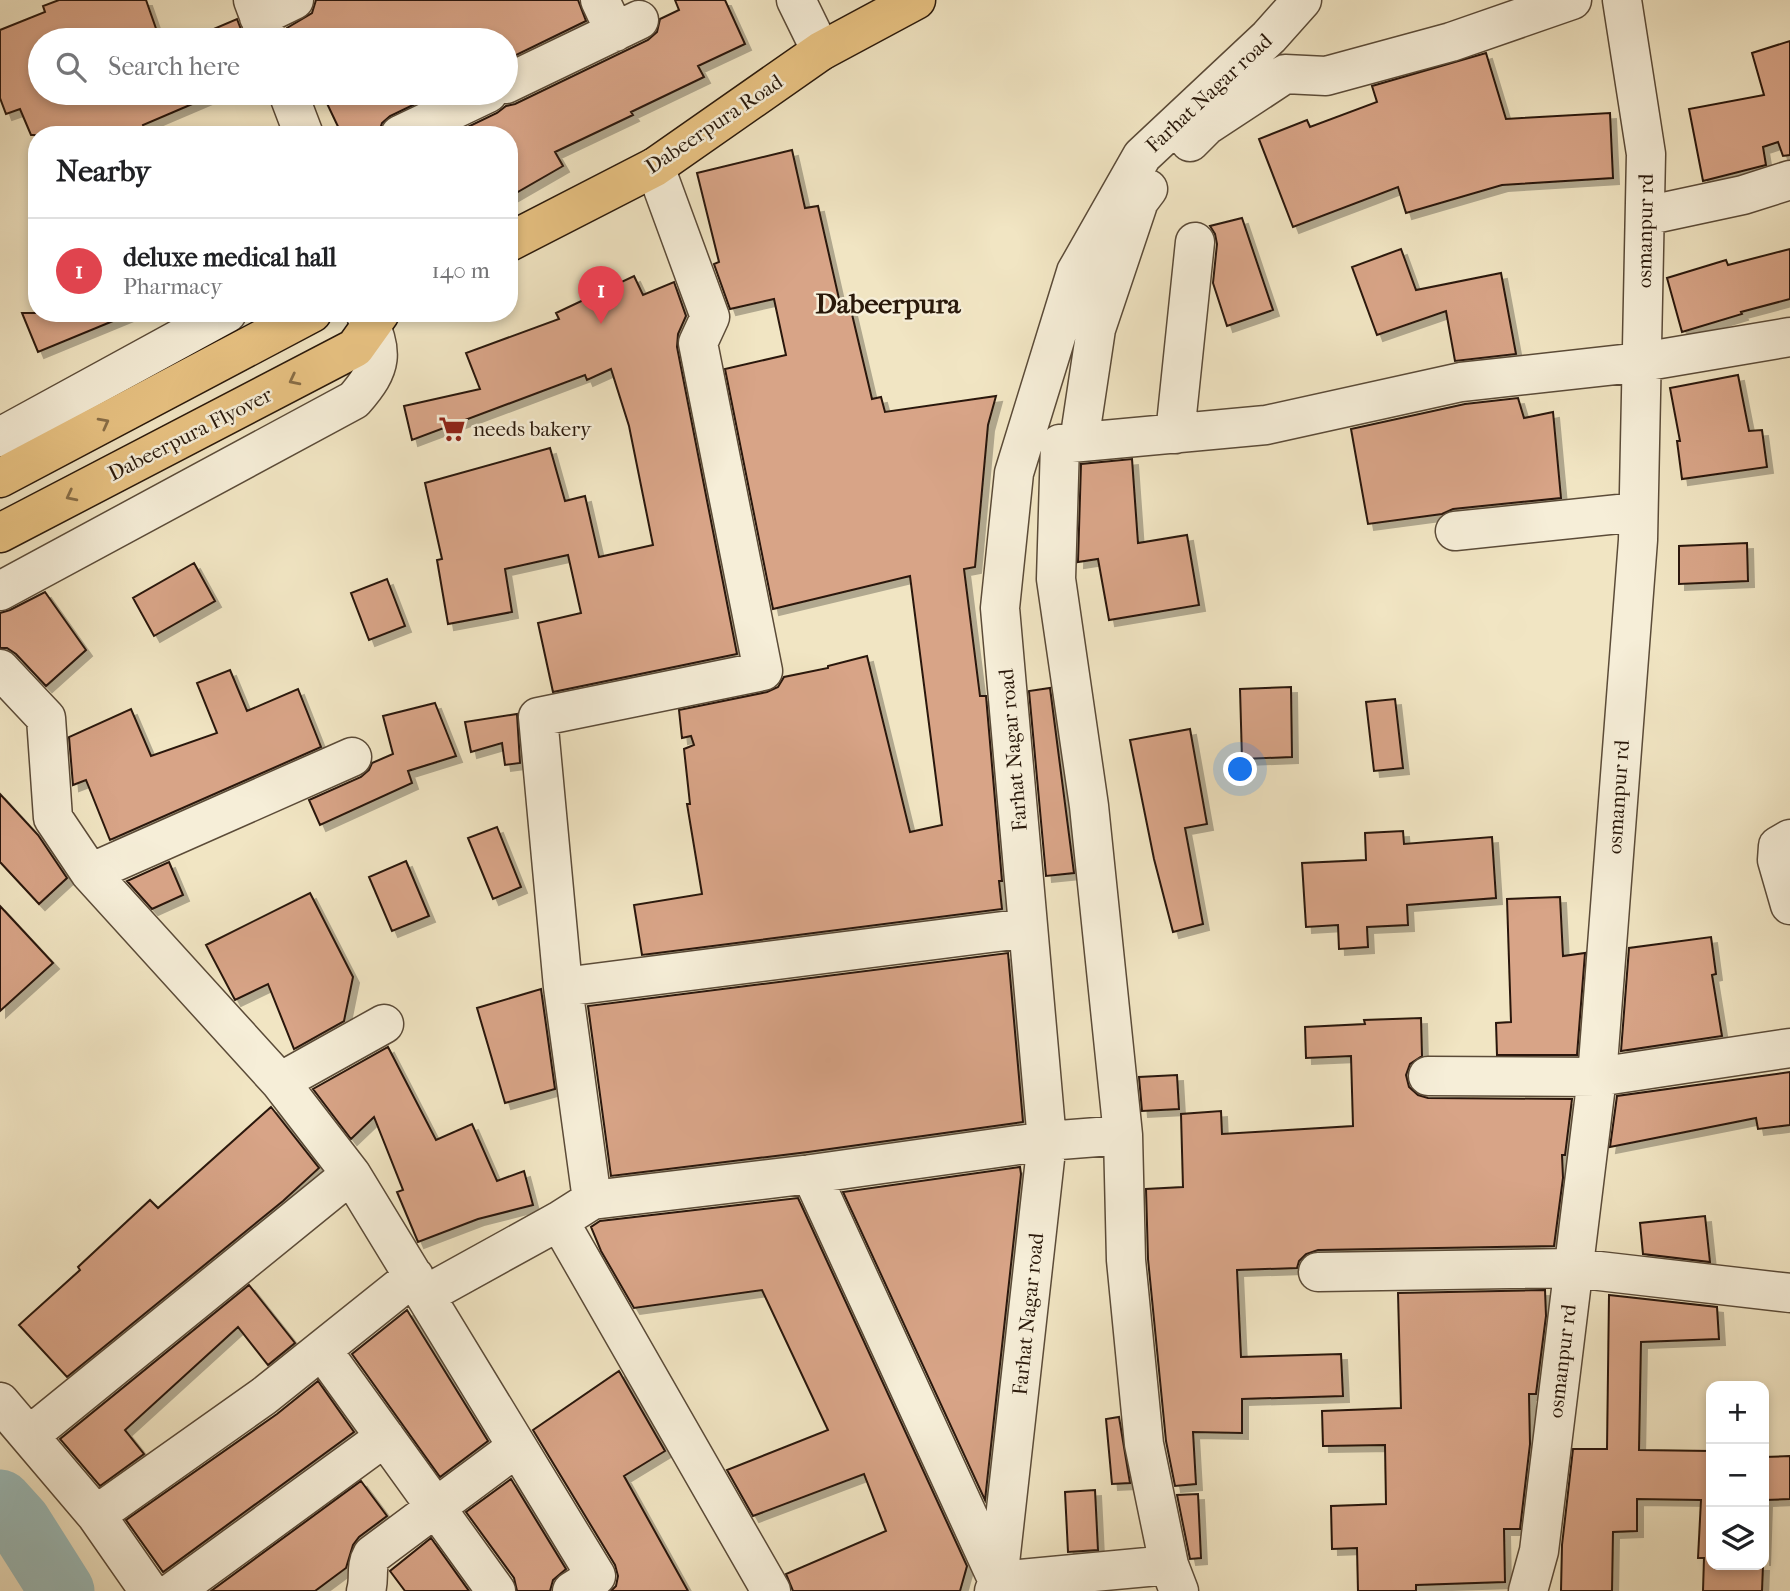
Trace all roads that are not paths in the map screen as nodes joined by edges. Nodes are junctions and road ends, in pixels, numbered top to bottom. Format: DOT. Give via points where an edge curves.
graph roads {
  1 [pos="294,0"];
  2 [pos="796,0"];
  3 [pos="916,0"];
  4 [pos="1302,0"];
  5 [pos="1572,0"];
  6 [pos="1622,0"];
  7 [pos="618,17"];
  8 [pos="260,19"];
  9 [pos="821,51"];
  10 [pos="518,77"];
  11 [pos="293,105"];
  12 [pos="463,105"];
  13 [pos="301,126"];
  14 [pos="419,126"];
  15 [pos="655,167"];
  16 [pos="1790,180"];
  17 [pos="1645,216"];
  18 [pos="518,237"];
  19 [pos="1195,242"];
  20 [pos="211,322"];
  21 [pos="295,322"];
  22 [pos="368,325"];
  23 [pos="1790,337"];
  24 [pos="1642,362"];
  25 [pos="1175,434"];
  26 [pos="0,438"];
  27 [pos="1079,442"];
  28 [pos="0,478"];
  29 [pos="1638,512"];
  30 [pos="1455,531"];
  31 [pos="0,533"];
  32 [pos="0,591"];
  33 [pos="0,669"];
  34 [pos="352,757"];
  35 [pos="1790,839"];
  36 [pos="90,873"];
  37 [pos="1790,905"];
  38 [pos="1028,929"];
  39 [pos="563,988"];
  40 [pos="384,1024"];
  41 [pos="1790,1048"];
  42 [pos="1428,1076"];
  43 [pos="1597,1077"];
  44 [pos="280,1083"];
  45 [pos="1123,1135"];
  46 [pos="1047,1141"];
  47 [pos="351,1174"];
  48 [pos="811,1174"];
  49 [pos="592,1200"];
  50 [pos="559,1221"];
  51 [pos="1573,1268"];
  52 [pos="1318,1272"];
  53 [pos="419,1286"];
  54 [pos="1790,1293"];
  55 [pos="322,1350"];
  56 [pos="0,1402"];
  57 [pos="30,1435"];
  58 [pos="385,1437"];
  59 [pos="517,1447"];
  60 [pos="436,1508"];
  61 [pos="96,1515"];
  62 [pos="1174,1578"];
  63 [pos="996,1586"];
  64 [pos="149,1591"];
  65 [pos="174,1591"];
  66 [pos="366,1591"];
  67 [pos="496,1591"];
  68 [pos="572,1591"];
  69 [pos="771,1591"];
  70 [pos="1528,1591"];
  1 -- 8 [label="street"];
  2 -- 9 [label="street"];
  3 -- 9 [label="main road, Dabeerpura Road"];
  4 -- 38 [label="street, Farhat Nagar road" via="1142,156 1076,272 1014,473 1000,608"];
  5 -- 27 [label="street, Farhat Nagar road" via="1451,42 1326,76 1284,74 1206,126 1139,201 1096,329"];
  6 -- 17 [label="street, osmanpur rd" via="1646,154"];
  7 -- 10 [label="street"];
  9 -- 15 [label="main road, Dabeerpura Road"];
  11 -- 13 [label="street"];
  12 -- 14 [label="street"];
  15 -- 18 [label="main road, Dabeerpura Road"];
  15 -- 39 [label="street" via="710,317 698,343 763,671 538,717"];
  16 -- 17 [label="street"];
  17 -- 24 [label="street, osmanpur rd"];
  19 -- 25 [label="street"];
  20 -- 26 [label="street"];
  28 -- 21 [label="main road, one-way"];
  22 -- 31 [label="main road, Dabeerpura Flyover, one-way"];
  22 -- 32 [label="street" via="379,353 372,379 354,400"];
  23 -- 24 [label="street"];
  24 -- 25 [label="street" via="1461,382 1266,425"];
  24 -- 29 [label="street, osmanpur rd"];
  25 -- 27 [label="street"];
  27 -- 45 [label="street" via="1060,444 1056,579 1089,806"];
  29 -- 30 [label="street"];
  29 -- 43 [label="street, osmanpur rd"];
  33 -- 36 [label="street" via="46,718 53,818"];
  34 -- 36 [label="street"];
  35 -- 37 [label="street" via="1779,846 1777,860"];
  36 -- 44 [label="street"];
  38 -- 39 [label="street"];
  38 -- 46 [label="street, Farhat Nagar road"];
  39 -- 49 [label="street"];
  40 -- 44 [label="street"];
  41 -- 43 [label="street"];
  42 -- 43 [label="street"];
  43 -- 51 [label="street, osmanpur rd"];
  44 -- 47 [label="street"];
  45 -- 46 [label="street"];
  45 -- 62 [label="street" via="1126,1260 1144,1444"];
  46 -- 48 [label="street"];
  46 -- 63 [label="street, Farhat Nagar road"];
  47 -- 53 [label="street"];
  47 -- 57 [label="street"];
  48 -- 49 [label="street"];
  48 -- 63 [label="street"];
  49 -- 50 [label="street"];
  50 -- 53 [label="street"];
  50 -- 69 [label="street"];
  51 -- 52 [label="street"];
  51 -- 54 [label="street"];
  51 -- 70 [label="street, osmanpur rd" via="1539,1551"];
  53 -- 55 [label="street"];
  53 -- 59 [label="street"];
  55 -- 58 [label="street"];
  55 -- 61 [label="street"];
  56 -- 57 [label="street"];
  57 -- 61 [label="street"];
  58 -- 60 [label="street"];
  58 -- 65 [label="street"];
  59 -- 60 [label="street"];
  59 -- 68 [label="street" via="596,1576"];
  60 -- 66 [label="street" via="372,1555"];
  60 -- 67 [label="street"];
  61 -- 64 [label="street"];
  62 -- 63 [label="street"];
}
